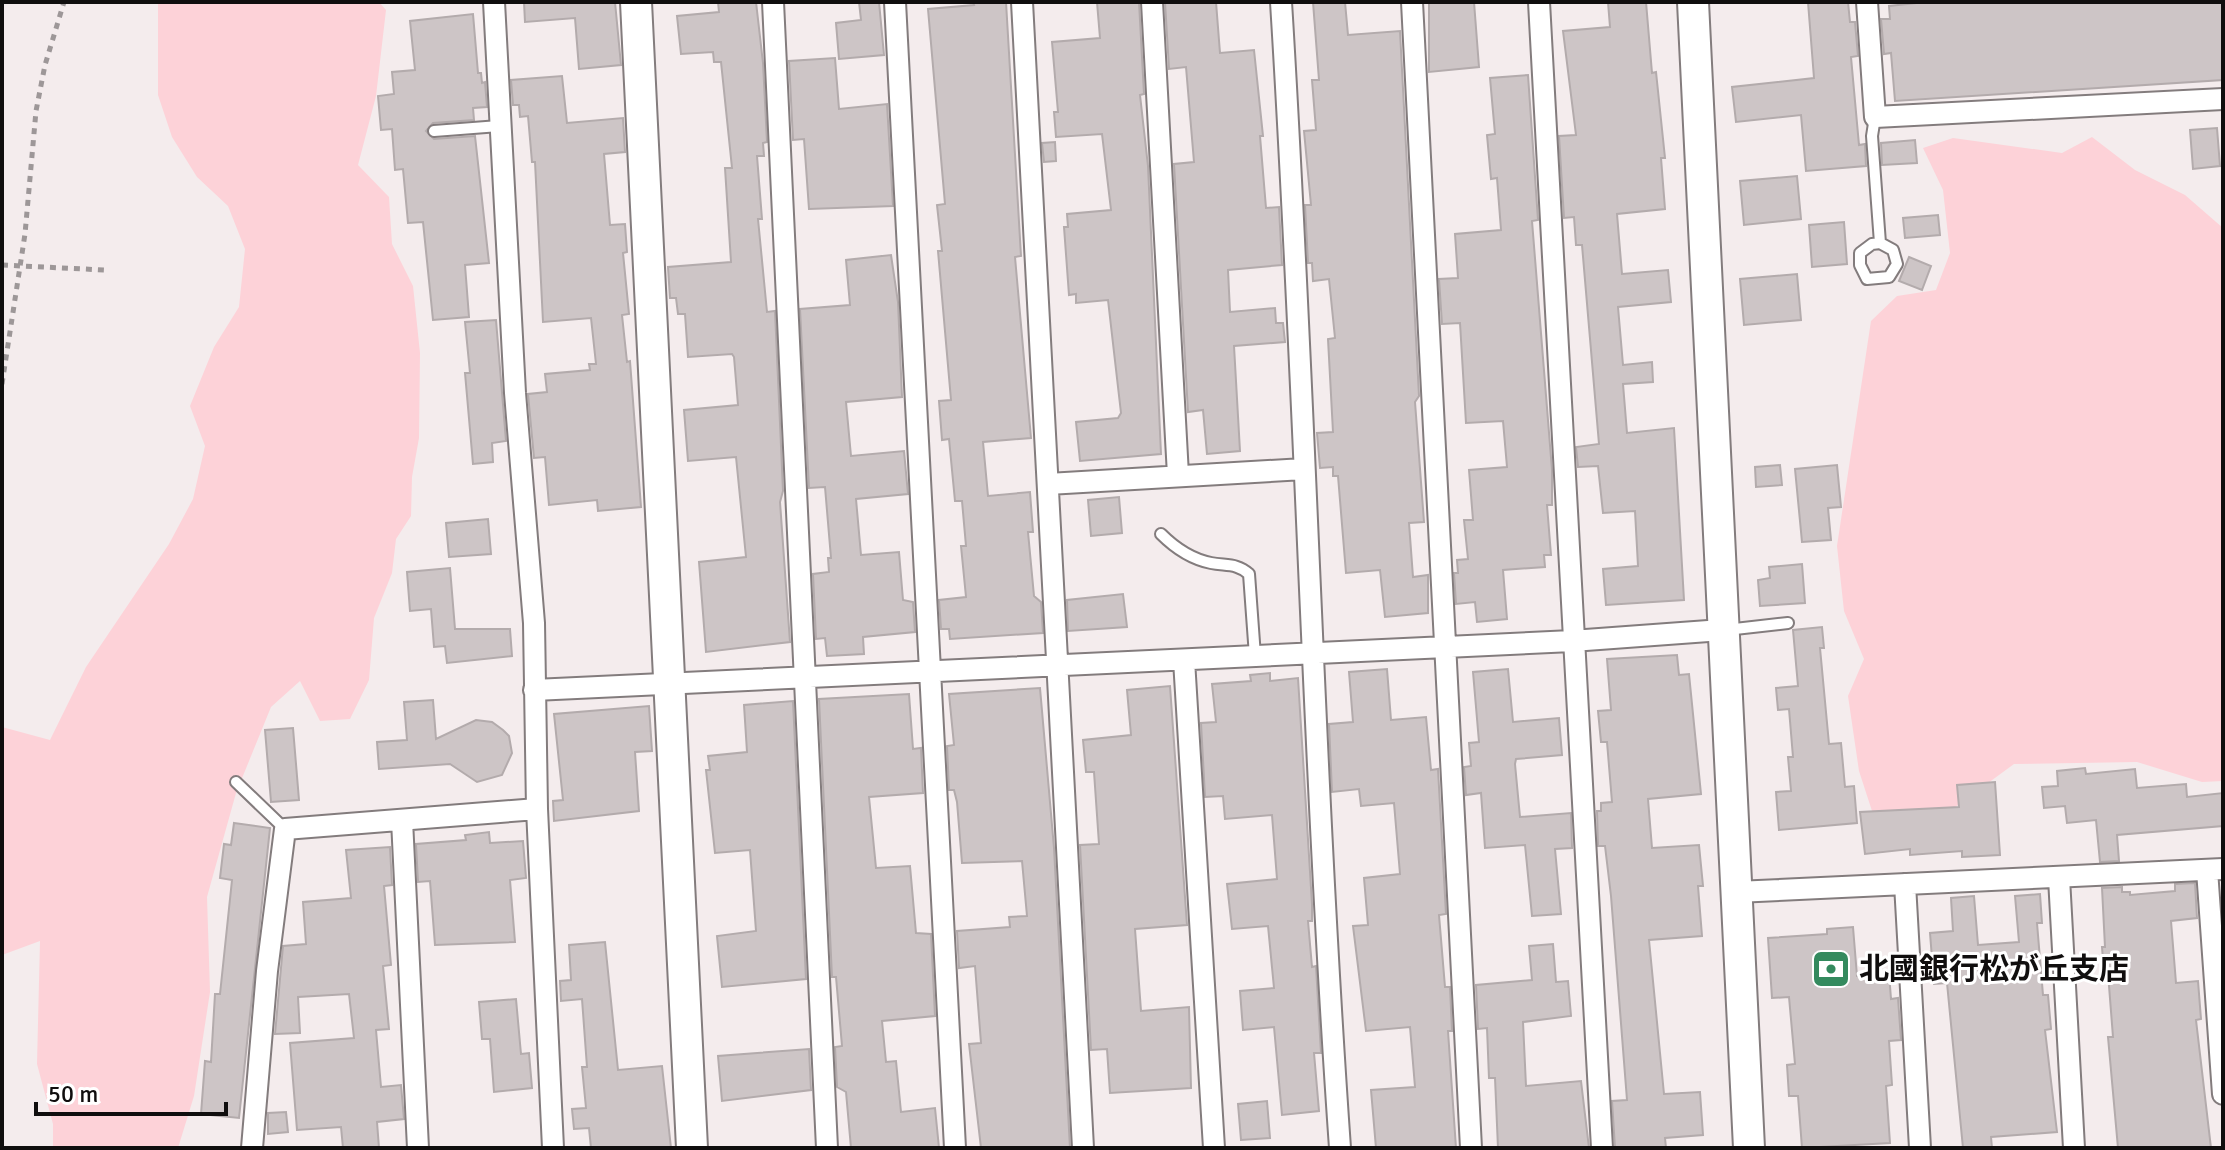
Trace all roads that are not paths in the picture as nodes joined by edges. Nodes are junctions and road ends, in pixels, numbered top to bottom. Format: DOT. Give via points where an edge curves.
graph roads {
  1 [pos="494,2"];
  2 [pos="636,2"];
  3 [pos="773,2"];
  4 [pos="895,2"];
  5 [pos="1022,2"];
  6 [pos="1152,2"];
  7 [pos="1281,2"];
  8 [pos="1412,2"];
  9 [pos="1539,2"];
  10 [pos="1693,2"];
  11 [pos="1867,2"];
  12 [pos="2223,99"];
  13 [pos="1875,117"];
  14 [pos="499,126"];
  15 [pos="434,131"];
  16 [pos="1880,243"];
  17 [pos="1304,469"];
  18 [pos="1178,475"];
  19 [pos="1048,484"];
  20 [pos="1161,534"];
  21 [pos="1788,623"];
  22 [pos="1722,630"];
  23 [pos="1572,641"];
  24 [pos="1443,647"];
  25 [pos="1315,652"];
  26 [pos="1255,656"];
  27 [pos="1184,660"];
  28 [pos="1057,663"];
  29 [pos="930,670"];
  30 [pos="804,677"];
  31 [pos="670,684"];
  32 [pos="534,690"];
  33 [pos="236,782"];
  34 [pos="537,809"];
  35 [pos="402,820"];
  36 [pos="285,829"];
  37 [pos="2215,870"];
  38 [pos="2059,878"];
  39 [pos="1905,884"];
  40 [pos="1736,892"];
  41 [pos="2223,1094"];
  42 [pos="252,1148"];
  43 [pos="418,1148"];
  44 [pos="553,1148"];
  45 [pos="692,1148"];
  46 [pos="827,1148"];
  47 [pos="955,1148"];
  48 [pos="1083,1148"];
  49 [pos="1214,1148"];
  50 [pos="1340,1148"];
  51 [pos="1471,1148"];
  52 [pos="1602,1148"];
  53 [pos="1749,1148"];
  54 [pos="1920,1148"];
  55 [pos="2074,1148"];
  1 -- 14 [label="street"];
  2 -- 31 [label="street"];
  3 -- 30 [label="street"];
  4 -- 29 [label="street"];
  5 -- 19 [label="street"];
  6 -- 18 [label="street"];
  7 -- 17 [label="street"];
  8 -- 24 [label="street"];
  9 -- 23 [label="street"];
  10 -- 22 [label="street"];
  11 -- 13 [label="street"];
  12 -- 13 [label="street"];
  13 -- 16 [label="lane"];
  14 -- 15 [label="lane"];
  14 -- 32 [label="street" via="534,623"];
  17 -- 18 [label="street"];
  17 -- 25 [label="street"];
  18 -- 19 [label="street"];
  19 -- 28 [label="street"];
  20 -- 26 [label="lane" via="1183,553 1249,574"];
  21 -- 22 [label="lane"];
  22 -- 23 [label="street"];
  22 -- 40 [label="street"];
  23 -- 24 [label="street"];
  23 -- 52 [label="street"];
  24 -- 25 [label="street"];
  24 -- 51 [label="street"];
  25 -- 26 [label="street"];
  25 -- 50 [label="street"];
  26 -- 27 [label="street"];
  27 -- 28 [label="street"];
  27 -- 49 [label="street"];
  28 -- 29 [label="street"];
  28 -- 48 [label="street"];
  29 -- 30 [label="street"];
  29 -- 47 [label="street"];
  30 -- 31 [label="street"];
  30 -- 46 [label="street"];
  31 -- 32 [label="street"];
  31 -- 45 [label="street"];
  32 -- 34 [label="street"];
  33 -- 36 [label="lane"];
  34 -- 35 [label="street"];
  34 -- 44 [label="street"];
  35 -- 36 [label="street"];
  35 -- 43 [label="street"];
  36 -- 42 [label="street"];
  37 -- 38 [label="street"];
  37 -- 41 [label="street"];
  38 -- 39 [label="street"];
  38 -- 55 [label="street"];
  39 -- 40 [label="street"];
  39 -- 54 [label="street"];
  40 -- 53 [label="street"];
}
